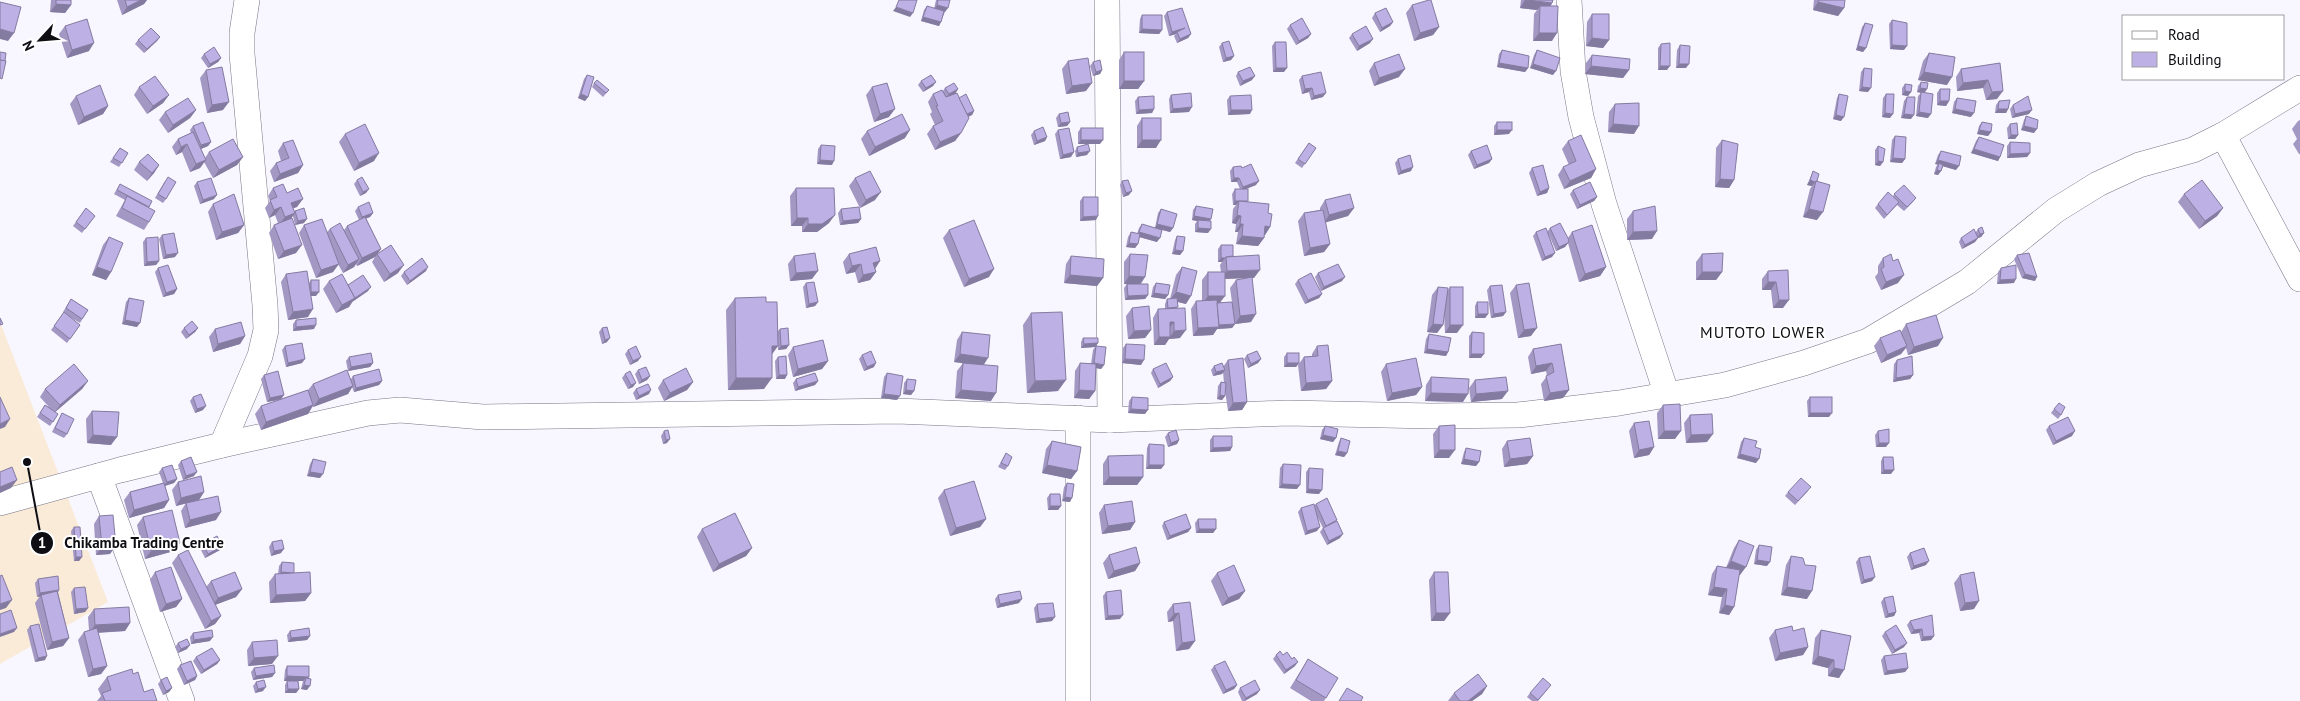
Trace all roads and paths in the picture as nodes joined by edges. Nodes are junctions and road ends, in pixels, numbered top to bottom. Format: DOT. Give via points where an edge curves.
graph roads {
  1 [pos="247,0"];
  2 [pos="1106,0"];
  3 [pos="1569,0"];
  4 [pos="2300,88"];
  5 [pos="2223,135"];
  6 [pos="2300,279"];
  7 [pos="1667,395"];
  8 [pos="1078,418"];
  9 [pos="1110,420"];
  10 [pos="222,445"];
  11 [pos="99,476"];
  12 [pos="0,503"];
  13 [pos="182,701"];
  14 [pos="1078,701"];
  1 -- 10 [label="street" via="242,54 266,330 260,356"];
  2 -- 9 [label="street"];
  3 -- 7 [label="street" via="1573,71 1581,118 1604,204"];
  4 -- 5 [label="street"];
  5 -- 6 [label="street"];
  5 -- 7 [label="street" via="2193,150 2139,165 2098,184 2056,210 1967,282 1868,341 1725,385"];
  7 -- 9 [label="street" via="1518,415 1287,413"];
  8 -- 9 [label="street"];
  8 -- 10 [label="street" via="897,411 483,418 400,410 368,413"];
  8 -- 14 [label="street"];
  10 -- 11 [label="street"];
  11 -- 12 [label="street"];
  11 -- 13 [label="street"];
}
